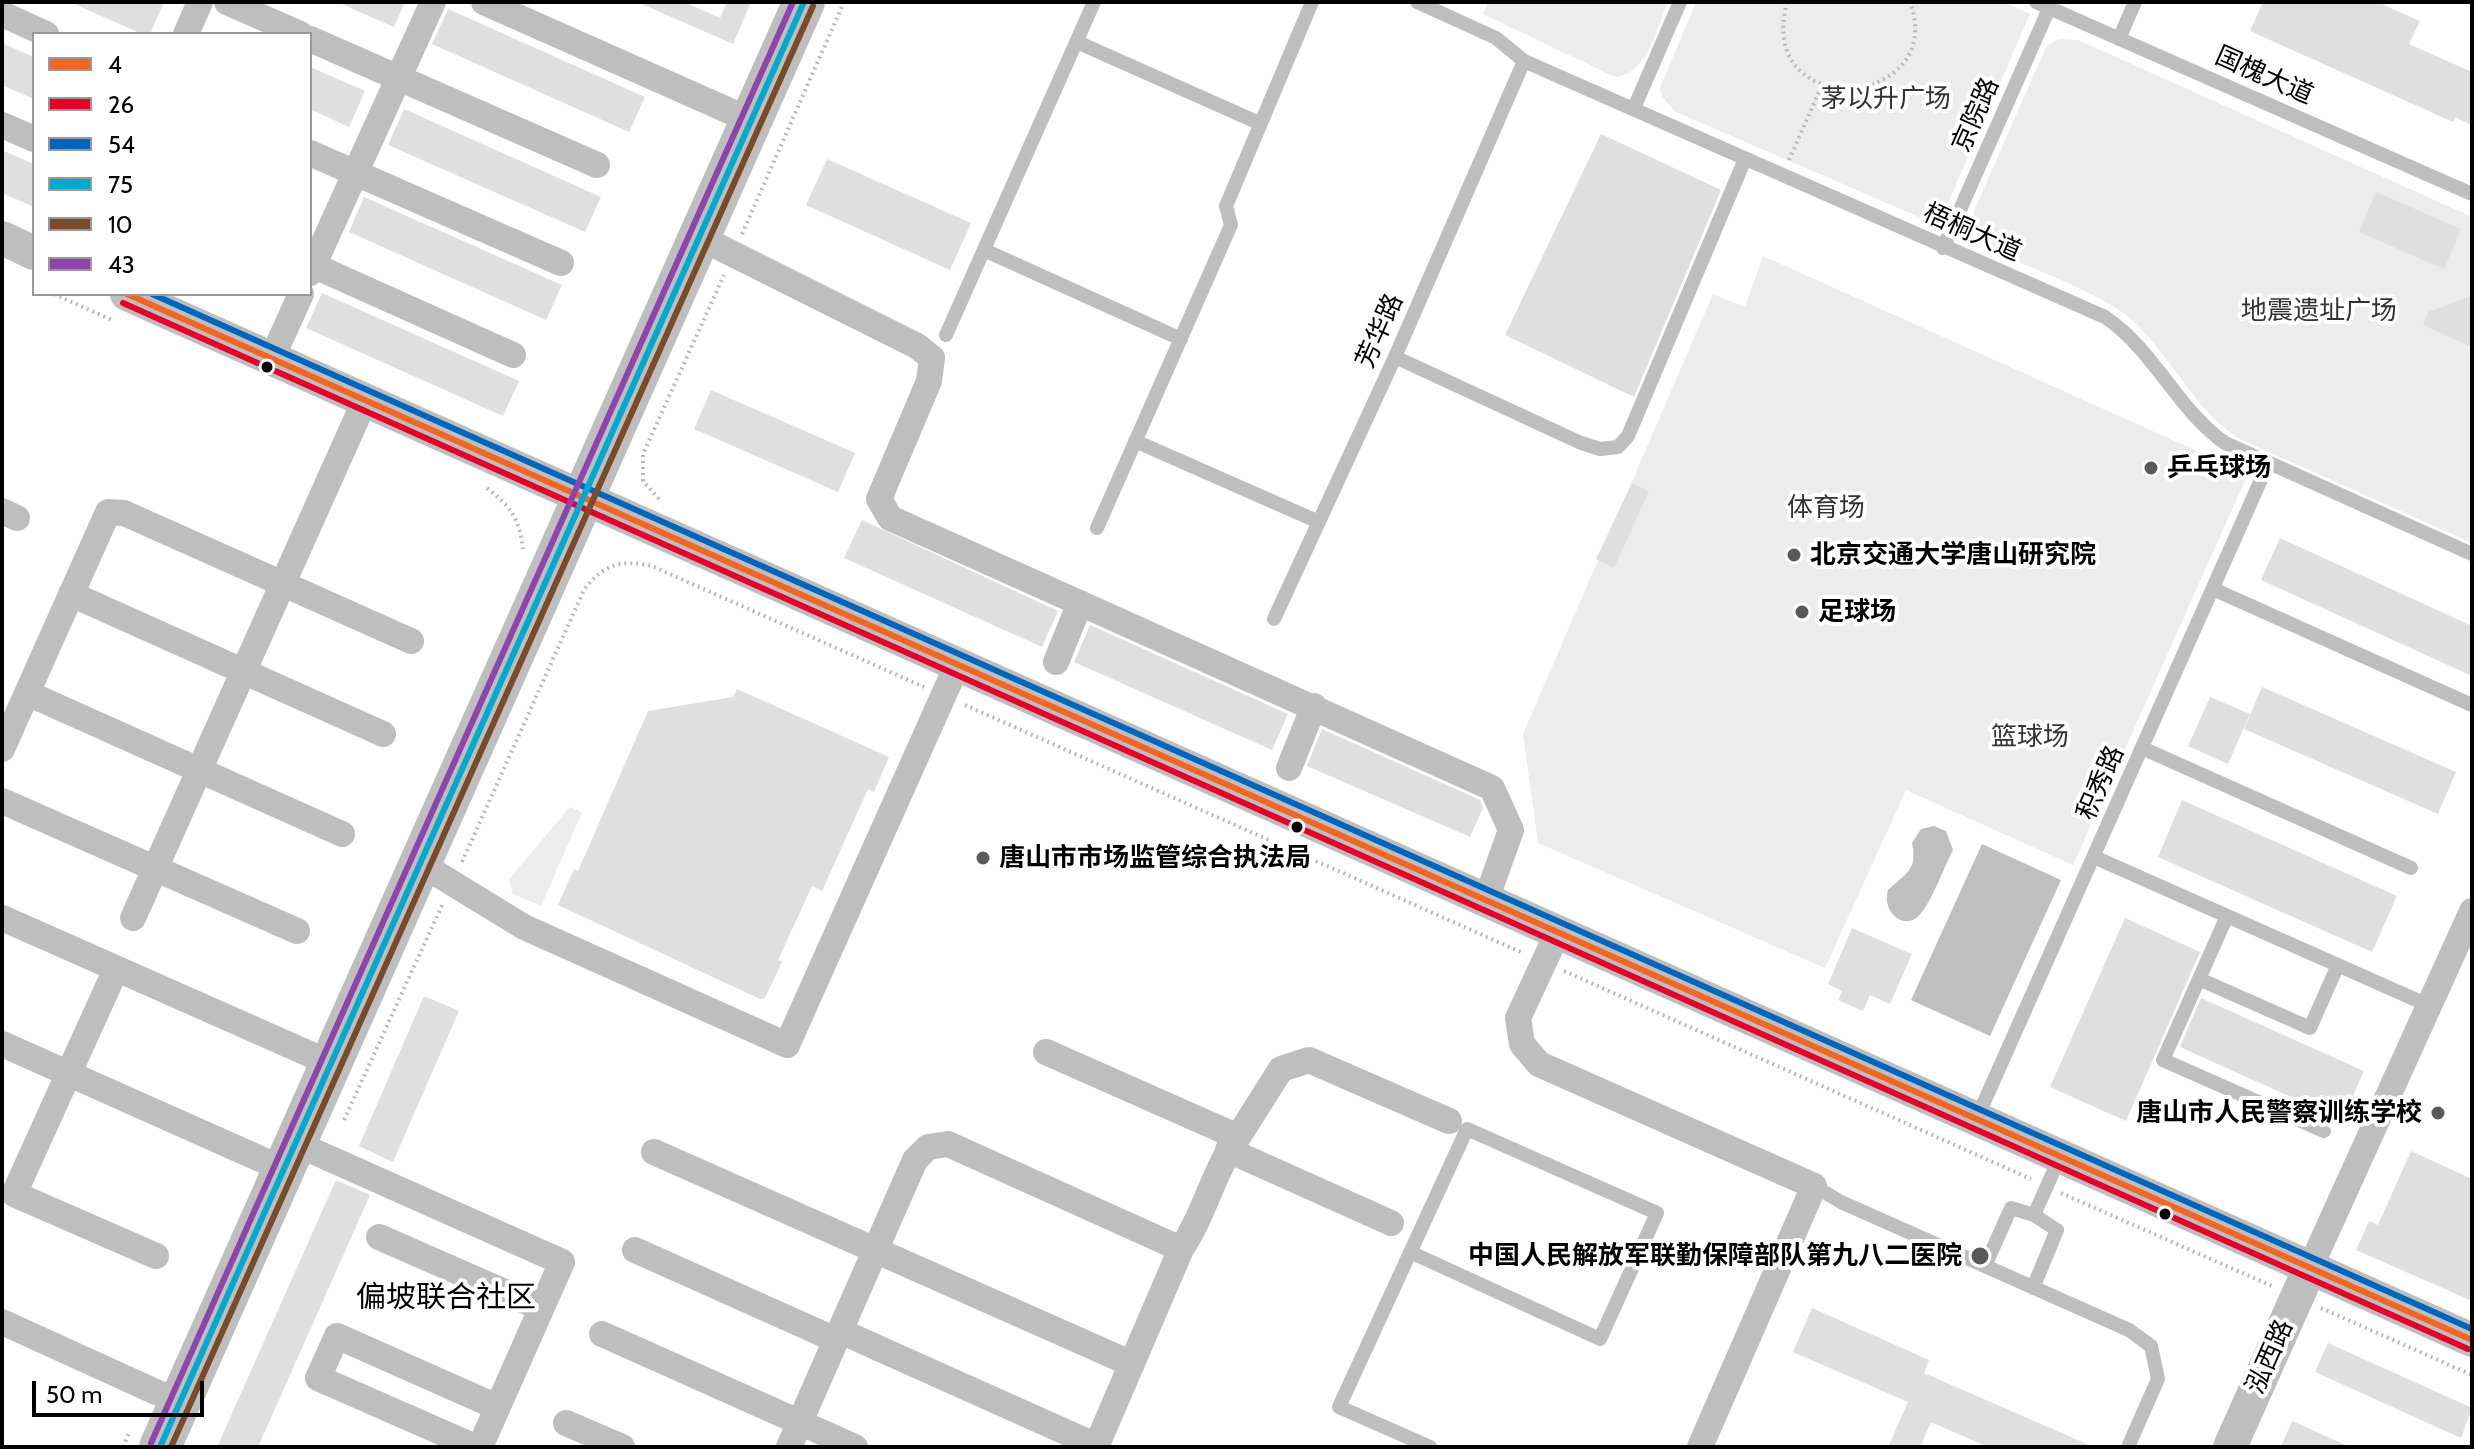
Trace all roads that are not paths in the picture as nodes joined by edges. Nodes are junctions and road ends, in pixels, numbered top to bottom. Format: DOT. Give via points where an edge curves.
graph roads {
  1 [pos="200,2"];
  2 [pos="227,2"];
  3 [pos="433,2"];
  4 [pos="484,2"];
  5 [pos="804,2"];
  6 [pos="1094,2"];
  7 [pos="1312,2"];
  8 [pos="1417,2"];
  9 [pos="1680,2"];
  10 [pos="2135,2"];
  11 [pos="2046,4"];
  12 [pos="2,14"];
  13 [pos="42,32"];
  14 [pos="187,32"];
  15 [pos="295,32"];
  16 [pos="2119,39"];
  17 [pos="312,40"];
  18 [pos="1077,42"];
  19 [pos="1524,61"];
  20 [pos="398,78"];
  21 [pos="1634,108"];
  22 [pos="752,121"];
  23 [pos="1259,123"];
  24 [pos="2,125"];
  25 [pos="32,138"];
  26 [pos="312,154"];
  27 [pos="1745,159"];
  28 [pos="597,165"];
  29 [pos="355,173"];
  30 [pos="2472,194"];
  31 [pos="2,238"];
  32 [pos="701,238"];
  33 [pos="1943,248"];
  34 [pos="984,250"];
  35 [pos="32,252"];
  36 [pos="561,263"];
  37 [pos="312,265"];
  38 [pos="312,267"];
  39 [pos="132,296"];
  40 [pos="300,296"];
  41 [pos="946,335"];
  42 [pos="1181,339"];
  43 [pos="513,355"];
  44 [pos="1395,357"];
  45 [pos="272,358"];
  46 [pos="365,400"];
  47 [pos="1135,441"];
  48 [pos="2268,464"];
  49 [pos="585,499"];
  50 [pos="1319,522"];
  51 [pos="1097,528"];
  52 [pos="2472,554"];
  53 [pos="283,583"];
  54 [pos="2213,589"];
  55 [pos="71,594"];
  56 [pos="1080,603"];
  57 [pos="1274,619"];
  58 [pos="411,641"];
  59 [pos="1056,662"];
  60 [pos="958,663"];
  61 [pos="244,671"];
  62 [pos="27,693"];
  63 [pos="2472,705"];
  64 [pos="1314,706"];
  65 [pos="383,734"];
  66 [pos="2142,748"];
  67 [pos="2,749"];
  68 [pos="1289,768"];
  69 [pos="199,770"];
  70 [pos="2,801"];
  71 [pos="342,834"];
  72 [pos="2094,857"];
  73 [pos="155,868"];
  74 [pos="2411,868"];
  75 [pos="436,873"];
  76 [pos="1486,900"];
  77 [pos="2472,911"];
  78 [pos="2227,916"];
  79 [pos="2,918"];
  80 [pos="133,918"];
  81 [pos="297,931"];
  82 [pos="1558,932"];
  83 [pos="2338,965"];
  84 [pos="116,969"];
  85 [pos="2199,979"];
  86 [pos="2430,1006"];
  87 [pos="2,1044"];
  88 [pos="1046,1052"];
  89 [pos="332,1064"];
  90 [pos="69,1074"];
  91 [pos="1977,1120"];
  92 [pos="1449,1121"];
  93 [pos="2324,1131"];
  94 [pos="1233,1144"];
  95 [pos="654,1152"];
  96 [pos="303,1157"];
  97 [pos="2061,1157"];
  98 [pos="1814,1186"];
  99 [pos="8,1202"];
  100 [pos="2034,1215"];
  101 [pos="1391,1223"];
  102 [pos="379,1237"];
  103 [pos="1181,1249"];
  104 [pos="635,1250"];
  105 [pos="874,1252"];
  106 [pos="1410,1252"];
  107 [pos="156,1256"];
  108 [pos="1985,1266"];
  109 [pos="2310,1268"];
  110 [pos="2033,1288"];
  111 [pos="541,1308"];
  112 [pos="2,1322"];
  113 [pos="602,1334"];
  114 [pos="838,1335"];
  115 [pos="2472,1340"];
  116 [pos="1132,1364"];
  117 [pos="180,1403"];
  118 [pos="497,1407"];
  119 [pos="566,1423"];
  120 [pos="800,1423"];
  121 [pos="1097,1446"];
  122 [pos="160,1447"];
  123 [pos="477,1447"];
  124 [pos="622,1447"];
  125 [pos="789,1447"];
  126 [pos="855,1447"];
  127 [pos="1430,1447"];
  128 [pos="1700,1447"];
  129 [pos="2128,1447"];
  130 [pos="2230,1447"];
  1 -- 14 [label="street"];
  2 -- 15 [label="street"];
  3 -- 20 [label="street"];
  4 -- 22 [label="street"];
  5 -- 22 [label="main road"];
  6 -- 18 [label="lane"];
  7 -- 23 [label="lane"];
  8 -- 19 [label="lane, 梧桐大道" via="1496,38"];
  9 -- 21 [label="lane"];
  10 -- 16 [label="lane"];
  11 -- 16 [label="lane, 国槐大道"];
  11 -- 33 [label="lane, 京院路"];
  12 -- 13 [label="street"];
  16 -- 30 [label="lane, 国槐大道"];
  17 -- 20 [label="street"];
  18 -- 23 [label="lane"];
  18 -- 34 [label="lane"];
  19 -- 21 [label="lane, 梧桐大道"];
  19 -- 44 [label="lane, 芳华路"];
  20 -- 28 [label="street"];
  20 -- 29 [label="street"];
  21 -- 27 [label="lane, 梧桐大道"];
  22 -- 32 [label="main road"];
  23 -- 42 [label="lane" via="1226,206 1231,225"];
  24 -- 25 [label="street"];
  26 -- 29 [label="street"];
  27 -- 33 [label="lane, 梧桐大道"];
  27 -- 44 [label="lane" via="1628,436 1618,447 1581,443"];
  29 -- 36 [label="street"];
  29 -- 37 [label="street"];
  31 -- 35 [label="street"];
  32 -- 49 [label="main road"];
  32 -- 56 [label="street" via="932,358 929,381 879,499 890,518"];
  33 -- 48 [label="lane, 梧桐大道" via="2105,317 2128,332 2204,428"];
  34 -- 41 [label="lane"];
  34 -- 42 [label="lane"];
  38 -- 43 [label="street"];
  39 -- 45 [label="street"];
  40 -- 45 [label="street"];
  42 -- 47 [label="lane"];
  44 -- 50 [label="lane, 芳华路"];
  45 -- 46 [label="street"];
  46 -- 49 [label="street"];
  46 -- 53 [label="street"];
  47 -- 50 [label="lane"];
  47 -- 51 [label="lane"];
  48 -- 52 [label="lane, 梧桐大道"];
  48 -- 54 [label="lane, 积秀路"];
  49 -- 60 [label="street"];
  49 -- 75 [label="main road"];
  50 -- 57 [label="lane, 芳华路"];
  53 -- 55 [label="street" via="124,513 108,512"];
  53 -- 58 [label="street"];
  53 -- 61 [label="street"];
  54 -- 63 [label="lane"];
  54 -- 66 [label="lane, 积秀路"];
  55 -- 61 [label="street"];
  55 -- 62 [label="street"];
  56 -- 59 [label="street"];
  56 -- 64 [label="street"];
  60 -- 75 [label="street" via="787,1045 524,927"];
  60 -- 76 [label="street"];
  61 -- 65 [label="street"];
  61 -- 69 [label="street"];
  62 -- 67 [label="street"];
  62 -- 69 [label="street"];
  64 -- 68 [label="street"];
  64 -- 76 [label="street" via="1492,788 1511,830"];
  66 -- 72 [label="lane, 积秀路"];
  66 -- 74 [label="lane"];
  69 -- 71 [label="street"];
  69 -- 73 [label="street"];
  70 -- 73 [label="street"];
  72 -- 78 [label="lane"];
  72 -- 91 [label="lane, 积秀路"];
  73 -- 80 [label="street"];
  73 -- 81 [label="street"];
  75 -- 89 [label="main road"];
  76 -- 82 [label="street"];
  77 -- 86 [label="street"];
  78 -- 83 [label="lane"];
  78 -- 85 [label="lane"];
  79 -- 84 [label="street"];
  82 -- 91 [label="street"];
  82 -- 98 [label="street" via="1518,1018 1522,1044 1539,1064"];
  83 -- 85 [label="lane" via="2310,1028"];
  83 -- 86 [label="lane"];
  84 -- 89 [label="street"];
  84 -- 90 [label="street"];
  85 -- 93 [label="lane" via="2163,1060"];
  86 -- 109 [label="street"];
  87 -- 90 [label="street"];
  88 -- 94 [label="street"];
  89 -- 96 [label="main road"];
  90 -- 96 [label="street"];
  90 -- 99 [label="street"];
  91 -- 97 [label="street"];
  92 -- 94 [label="street" via="1309,1060 1281,1069"];
  94 -- 101 [label="street"];
  94 -- 103 [label="street" via="1197,1226"];
  95 -- 105 [label="street"];
  96 -- 111 [label="street" via="562,1262"];
  96 -- 117 [label="main road"];
  97 -- 100 [label="lane"];
  97 -- 109 [label="street"];
  98 -- 108 [label="lane"];
  98 -- 128 [label="street"];
  99 -- 107 [label="street"];
  100 -- 108 [label="lane" via="2011,1208"];
  100 -- 110 [label="lane" via="2057,1230"];
  102 -- 111 [label="street"];
  103 -- 105 [label="street" via="948,1144 928,1147 915,1160"];
  103 -- 116 [label="street"];
  104 -- 114 [label="street"];
  105 -- 114 [label="street"];
  105 -- 116 [label="street"];
  106 -- 106 [label="lane" via="1467,1129 1657,1213 1600,1339"];
  106 -- 127 [label="lane" via="1339,1407"];
  108 -- 110 [label="lane"];
  109 -- 115 [label="street"];
  109 -- 130 [label="street, 泓西路"];
  110 -- 129 [label="lane" via="2129,1330 2151,1346 2158,1379"];
  111 -- 118 [label="street"];
  112 -- 117 [label="street"];
  113 -- 120 [label="street"];
  114 -- 120 [label="street"];
  114 -- 121 [label="street"];
  116 -- 121 [label="street"];
  117 -- 122 [label="main road"];
  118 -- 123 [label="street"];
  118 -- 123 [label="street" via="337,1336 318,1378"];
  119 -- 124 [label="street"];
  120 -- 125 [label="street"];
  120 -- 126 [label="street"];
}
